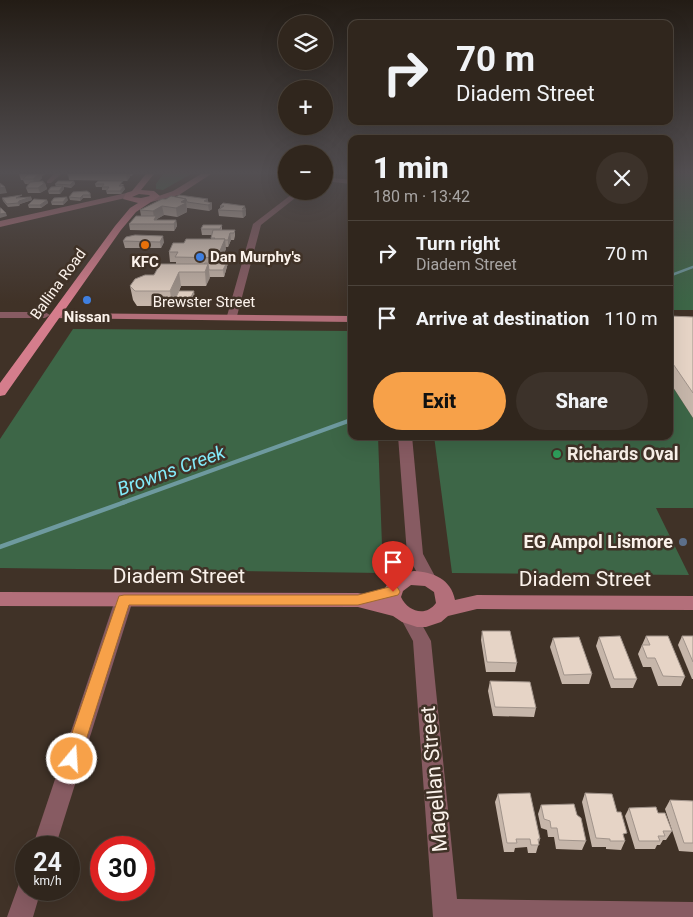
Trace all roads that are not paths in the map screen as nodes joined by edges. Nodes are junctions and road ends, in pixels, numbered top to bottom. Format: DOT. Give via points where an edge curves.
graph roads {
  1 [pos="33,217"];
  2 [pos="118,217"];
  3 [pos="127,217"];
  4 [pos="267,217"];
  5 [pos="0,224"];
  6 [pos="0,315"];
  7 [pos="50,316"];
  8 [pos="232,316"];
  9 [pos="348,319"];
  10 [pos="0,374"];
  11 [pos="0,392"];
  12 [pos="405,440"];
  13 [pos="416,554"];
  14 [pos="429,580"];
  15 [pos="0,599"];
  16 [pos="402,599"];
  17 [pos="124,600"];
  18 [pos="693,603"];
  19 [pos="440,607"];
  20 [pos="422,641"];
  21 [pos="47,836"];
  22 [pos="25,901"];
  23 [pos="445,914"];
  24 [pos="693,914"];
  25 [pos="20,917"];
  1 -- 5 [label="street"];
  2 -- 7 [label="main road, Ballina Road"];
  3 -- 7 [label="main road, Ballina Road"];
  4 -- 8 [label="street" via="257,224"];
  6 -- 7 [label="street, Brewster Street"];
  7 -- 8 [label="street, Brewster Street"];
  7 -- 10 [label="main road, Ballina Road"];
  7 -- 11 [label="main road, Ballina Road"];
  8 -- 9 [label="street, Brewster Street"];
  12 -- 13 [label="street"];
  13 -- 14 [label="street"];
  13 -- 16 [label="street"];
  14 -- 16 [label="street"];
  14 -- 19 [label="street" via="435,583"];
  15 -- 17 [label="street, Diadem Street"];
  16 -- 17 [label="street, Diadem Street"];
  16 -- 19 [label="street, Diadem Street" via="417,619"];
  16 -- 20 [label="street, Magellan Street"];
  17 -- 21 [label="street"];
  18 -- 19 [label="street, Diadem Street" via="477,602"];
  19 -- 20 [label="street, Magellan Street"];
  20 -- 23 [label="street, Magellan Street"];
  22 -- 25 [label="street"];
  23 -- 24 [label="street"];
}
